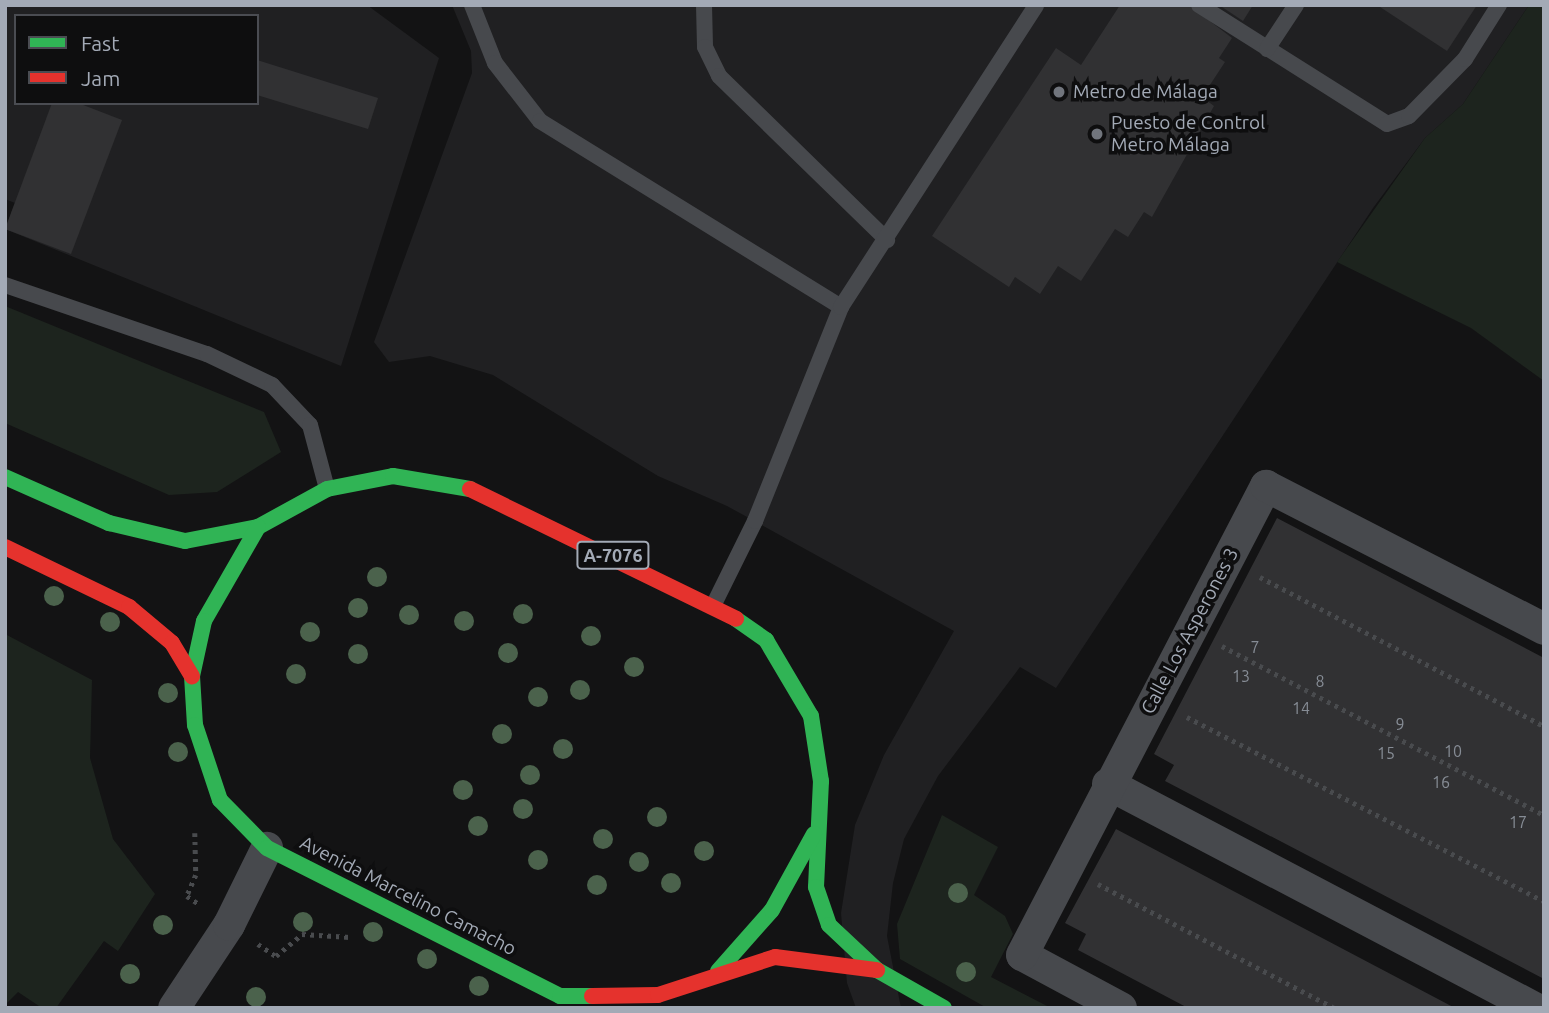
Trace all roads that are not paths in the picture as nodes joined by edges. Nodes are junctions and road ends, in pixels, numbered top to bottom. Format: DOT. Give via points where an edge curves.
graph roads {
  1 [pos="472,5"];
  2 [pos="704,5"];
  3 [pos="1037,5"];
  4 [pos="1199,5"];
  5 [pos="1296,5"];
  6 [pos="1499,5"];
  7 [pos="1267,49"];
  8 [pos="887,240"];
  9 [pos="5,285"];
  10 [pos="841,307"];
  11 [pos="5,477"];
  12 [pos="327,489"];
  13 [pos="258,527"];
  14 [pos="5,547"];
  15 [pos="714,604"];
  16 [pos="1544,629"];
  17 [pos="192,676"];
  18 [pos="1108,784"];
  19 [pos="814,834"];
  20 [pos="267,848"];
  21 [pos="877,970"];
  22 [pos="718,971"];
  23 [pos="571,1002"];
  24 [pos="174,1008"];
  25 [pos="944,1008"];
  26 [pos="1121,1008"];
  27 [pos="1535,1008"];
  1 -- 10 [label="lane" via="495,63 540,121"];
  2 -- 8 [label="lane" via="705,47 719,76"];
  3 -- 8 [label="lane"];
  4 -- 7 [label="lane"];
  5 -- 7 [label="lane"];
  6 -- 7 [label="lane" via="1465,58 1409,116 1387,124"];
  8 -- 10 [label="lane"];
  9 -- 12 [label="lane" via="207,354 272,385 310,425"];
  10 -- 15 [label="lane" via="755,521"];
  11 -- 13 [label="main road, Avenida Marcelino Camacho / A-7076" via="109,523 186,541"];
  12 -- 13 [label="main road, Avenida Marcelino Camacho / A-7076"];
  12 -- 15 [label="main road, Avenida Marcelino Camacho / A-7076" via="393,476 483,491"];
  13 -- 17 [label="main road, Avenida Marcelino Camacho / A-7076" via="210,609"];
  14 -- 17 [label="main road, Avenida Marcelino Camacho / A-7076" via="129,607 172,643"];
  15 -- 19 [label="main road, Avenida Marcelino Camacho / A-7076" via="766,640 811,716 821,781"];
  16 -- 18 [label="street, Calle Los Asperones 3" via="1266,486"];
  17 -- 20 [label="main road, Avenida Marcelino Camacho / A-7076" via="195,724 220,800"];
  18 -- 26 [label="street, Calle Los Asperones 3" via="1022,955"];
  18 -- 27 [label="street"];
  19 -- 21 [label="main road, Avenida Marcelino Camacho / A-7076" via="816,887 829,925"];
  19 -- 22 [label="main road, Avenida Marcelino Camacho / A-7076" via="772,910"];
  20 -- 23 [label="main road, Avenida Marcelino Camacho / A-7076"];
  20 -- 24 [label="street" via="229,925"];
  21 -- 22 [label="main road, Avenida Marcelino Camacho / A-7076" via="813,957"];
  21 -- 25 [label="main road, Avenida Marcelino Camacho / A-7076"];
  22 -- 23 [label="main road, Avenida Marcelino Camacho / A-7076" via="658,995"];
}
